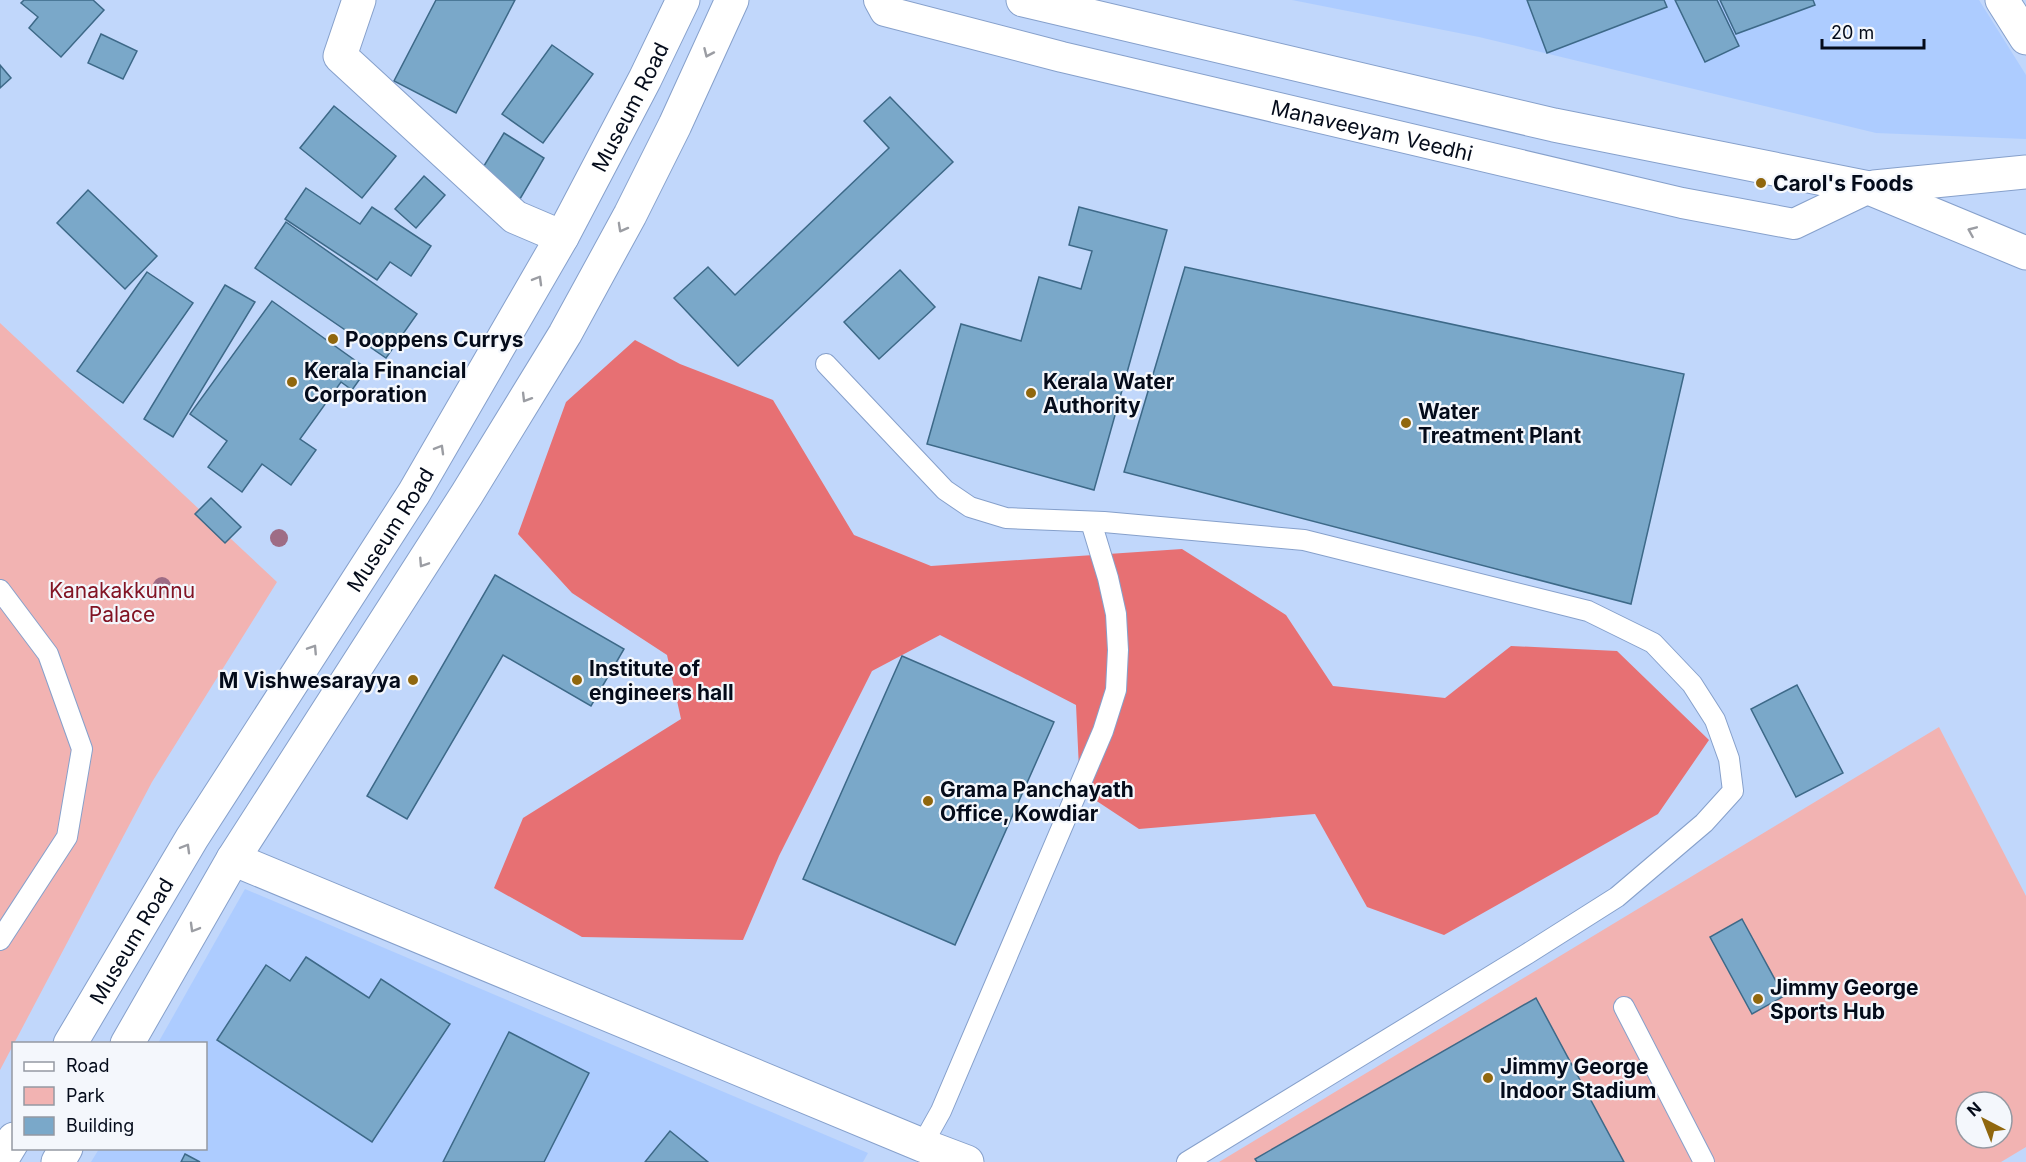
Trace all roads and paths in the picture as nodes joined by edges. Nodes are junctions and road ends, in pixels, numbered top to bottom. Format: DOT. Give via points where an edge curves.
graph roads {
  1 [pos="359,0"];
  2 [pos="683,0"];
  3 [pos="732,0"];
  4 [pos="879,0"];
  5 [pos="1023,0"];
  6 [pos="2002,0"];
  7 [pos="2026,38"];
  8 [pos="2026,172"];
  9 [pos="1869,188"];
  10 [pos="561,237"];
  11 [pos="2026,253"];
  12 [pos="826,364"];
  13 [pos="1091,522"];
  14 [pos="0,590"];
  15 [pos="233,859"];
  16 [pos="0,940"];
  17 [pos="1624,1007"];
  18 [pos="71,1042"];
  19 [pos="128,1042"];
  20 [pos="12,1142"];
  21 [pos="922,1145"];
  22 [pos="0,1162"];
  23 [pos="968,1162"];
  24 [pos="1187,1162"];
  25 [pos="1704,1162"];
  1 -- 10 [label="main road" via="340,56 515,217"];
  2 -- 10 [label="main road, Museum Road"];
  3 -- 15 [label="main road, one-way" via="670,135 565,334"];
  4 -- 9 [label="street, Manaveeyam Veedhi" via="885,11 1062,57 1682,203 1794,224"];
  5 -- 9 [label="main road" via="1554,125"];
  6 -- 7 [label="main road"];
  8 -- 9 [label="main road"];
  11 -- 9 [label="main road, one-way"];
  18 -- 10 [label="main road, Museum Road, one-way" via="192,838 414,493"];
  12 -- 13 [label="lane" via="945,490 970,507 1006,518"];
  13 -- 21 [label="lane" via="1116,614 1116,690 1103,731 941,1111"];
  13 -- 24 [label="lane" via="1304,540 1588,611 1653,643 1692,684 1715,720 1730,759 1733,791 1704,824 1617,897"];
  14 -- 16 [label="lane" via="48,654 82,749 67,837"];
  15 -- 19 [label="main road, one-way"];
  15 -- 21 [label="main road"];
  17 -- 25 [label="lane"];
  20 -- 22 [label="main road"];
  21 -- 23 [label="main road"];
}
